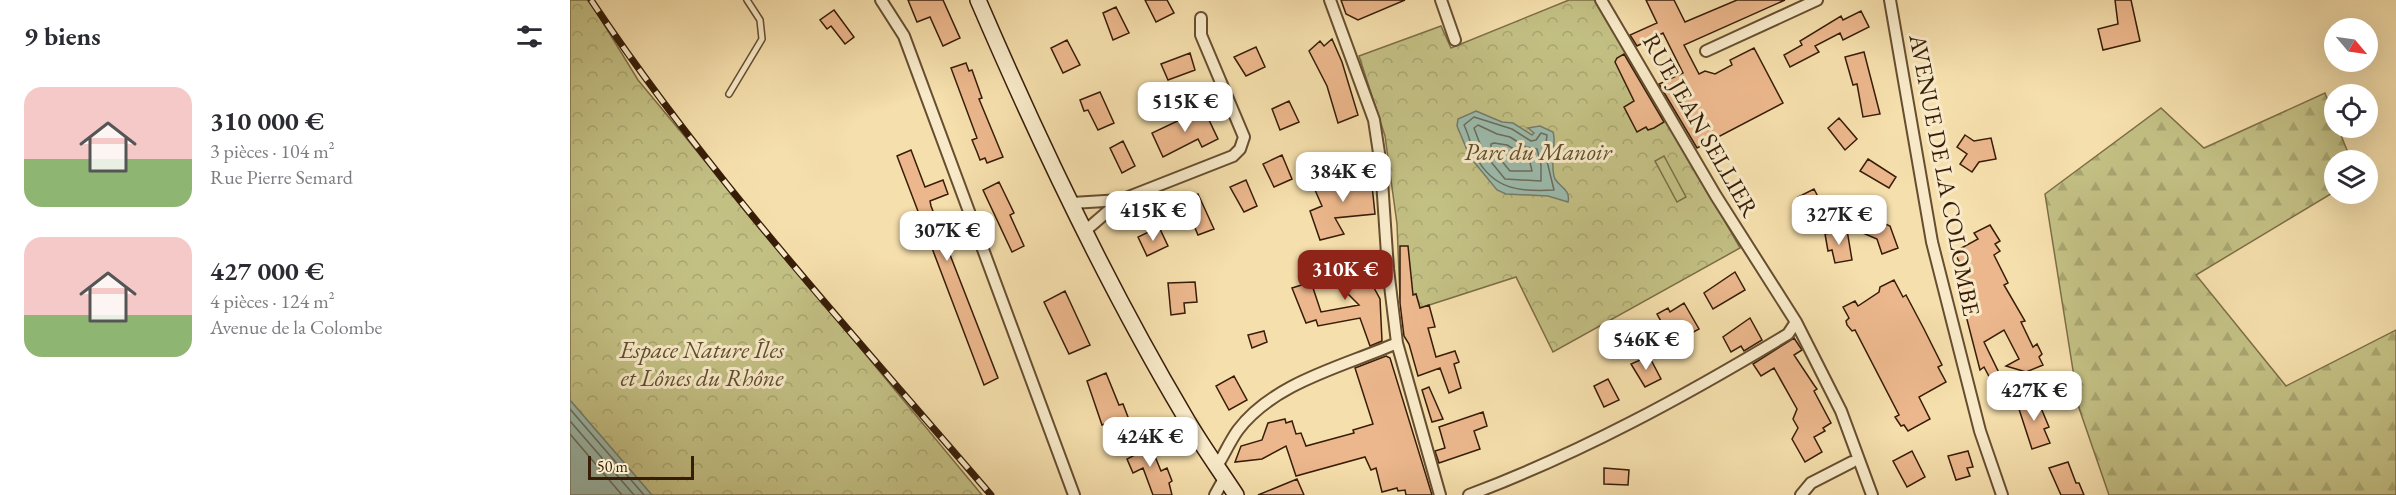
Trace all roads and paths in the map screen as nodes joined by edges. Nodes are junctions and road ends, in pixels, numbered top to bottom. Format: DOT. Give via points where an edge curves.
graph roads {
  1 [pos="747,0"];
  2 [pos="881,0"];
  3 [pos="978,0"];
  4 [pos="1330,0"];
  5 [pos="1441,0"];
  6 [pos="1601,0"];
  7 [pos="1817,0"];
  8 [pos="1890,0"];
  9 [pos="1201,18"];
  10 [pos="1455,40"];
  11 [pos="1706,51"];
  12 [pos="729,94"];
  13 [pos="1121,200"];
  14 [pos="1072,203"];
  15 [pos="1085,231"];
  16 [pos="1796,322"];
  17 [pos="1397,344"];
  18 [pos="1852,462"];
  19 [pos="1221,472"];
  20 [pos="1074,495"];
  21 [pos="1215,495"];
  22 [pos="1236,495"];
  23 [pos="1440,495"];
  24 [pos="1469,495"];
  25 [pos="1801,495"];
  26 [pos="1872,495"];
  27 [pos="2002,495"];
  1 -- 12 [label="lane" via="760,20 762,39"];
  2 -- 20 [label="street" via="904,36"];
  3 -- 14 [label="main road"];
  4 -- 17 [label="street" via="1374,120"];
  5 -- 10 [label="street"];
  6 -- 16 [label="street, RUE JEAN SELLIER" via="1716,196"];
  7 -- 11 [label="street"];
  8 -- 27 [label="street, AVENUE DE LA COLOMBE" via="1932,242 1980,431"];
  9 -- 13 [label="street" via="1202,35 1244,137 1240,149 1233,156"];
  13 -- 14 [label="street"];
  13 -- 15 [label="street"];
  14 -- 15 [label="main road"];
  15 -- 19 [label="main road" via="1185,417"];
  16 -- 24 [label="street" via="1788,334 1615,432 1533,471"];
  16 -- 26 [label="street, RUE JEAN SELLIER" via="1841,411"];
  17 -- 19 [label="street" via="1306,380 1266,404 1238,429"];
  17 -- 23 [label="street"];
  18 -- 25 [label="street" via="1811,483"];
  19 -- 21 [label="street"];
  19 -- 22 [label="main road"];
}
